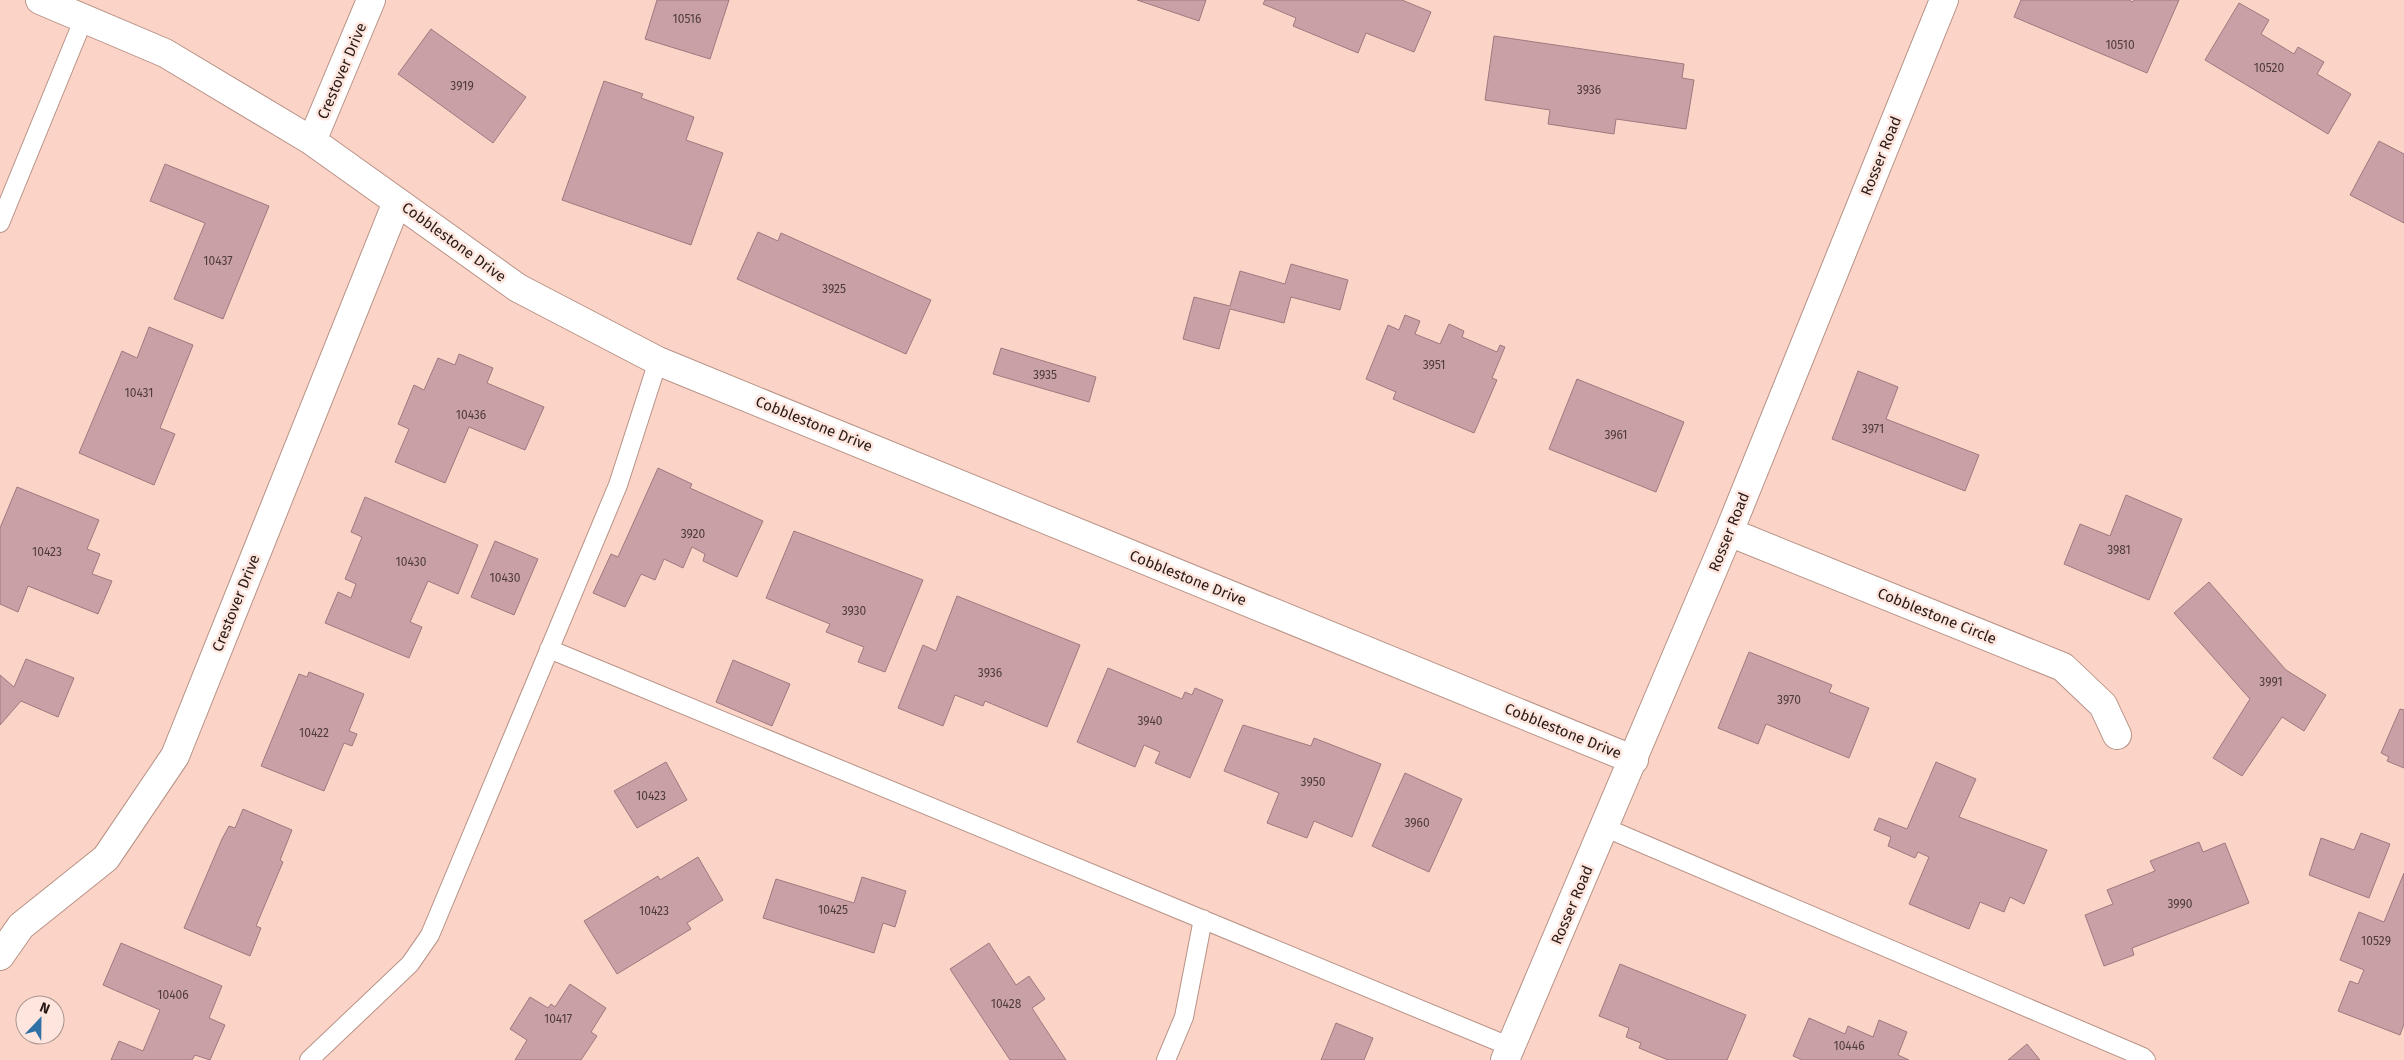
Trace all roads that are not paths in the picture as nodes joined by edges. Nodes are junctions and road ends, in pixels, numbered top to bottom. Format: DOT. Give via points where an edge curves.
graph roads {
  1 [pos="40,0"];
  2 [pos="371,0"];
  3 [pos="1944,0"];
  4 [pos="84,18"];
  5 [pos="312,142"];
  6 [pos="397,202"];
  7 [pos="0,223"];
  8 [pos="658,361"];
  9 [pos="1729,532"];
  10 [pos="549,649"];
  11 [pos="2117,735"];
  12 [pos="1634,760"];
  13 [pos="1606,828"];
  14 [pos="1203,919"];
  15 [pos="0,956"];
  16 [pos="1508,1054"];
  17 [pos="309,1060"];
  18 [pos="1166,1060"];
  19 [pos="2146,1060"];
  1 -- 4 [label="street, Cobblestone Drive"];
  2 -- 5 [label="street, Crestover Drive"];
  3 -- 9 [label="street, Rosser Road"];
  4 -- 5 [label="street, Cobblestone Drive" via="165,53"];
  4 -- 7 [label="lane"];
  5 -- 6 [label="street, Cobblestone Drive"];
  6 -- 8 [label="street, Cobblestone Drive" via="518,288"];
  6 -- 15 [label="street, Crestover Drive" via="175,756 106,858 21,926"];
  8 -- 10 [label="lane" via="618,485"];
  8 -- 12 [label="street, Cobblestone Drive"];
  9 -- 11 [label="street, Cobblestone Circle" via="2063,668 2103,705"];
  9 -- 12 [label="street, Rosser Road"];
  10 -- 14 [label="lane"];
  10 -- 17 [label="lane" via="430,935 410,964"];
  12 -- 13 [label="street, Rosser Road"];
  13 -- 16 [label="street, Rosser Road"];
  13 -- 19 [label="lane"];
  14 -- 16 [label="lane"];
  14 -- 18 [label="lane" via="1184,1017"];
}
